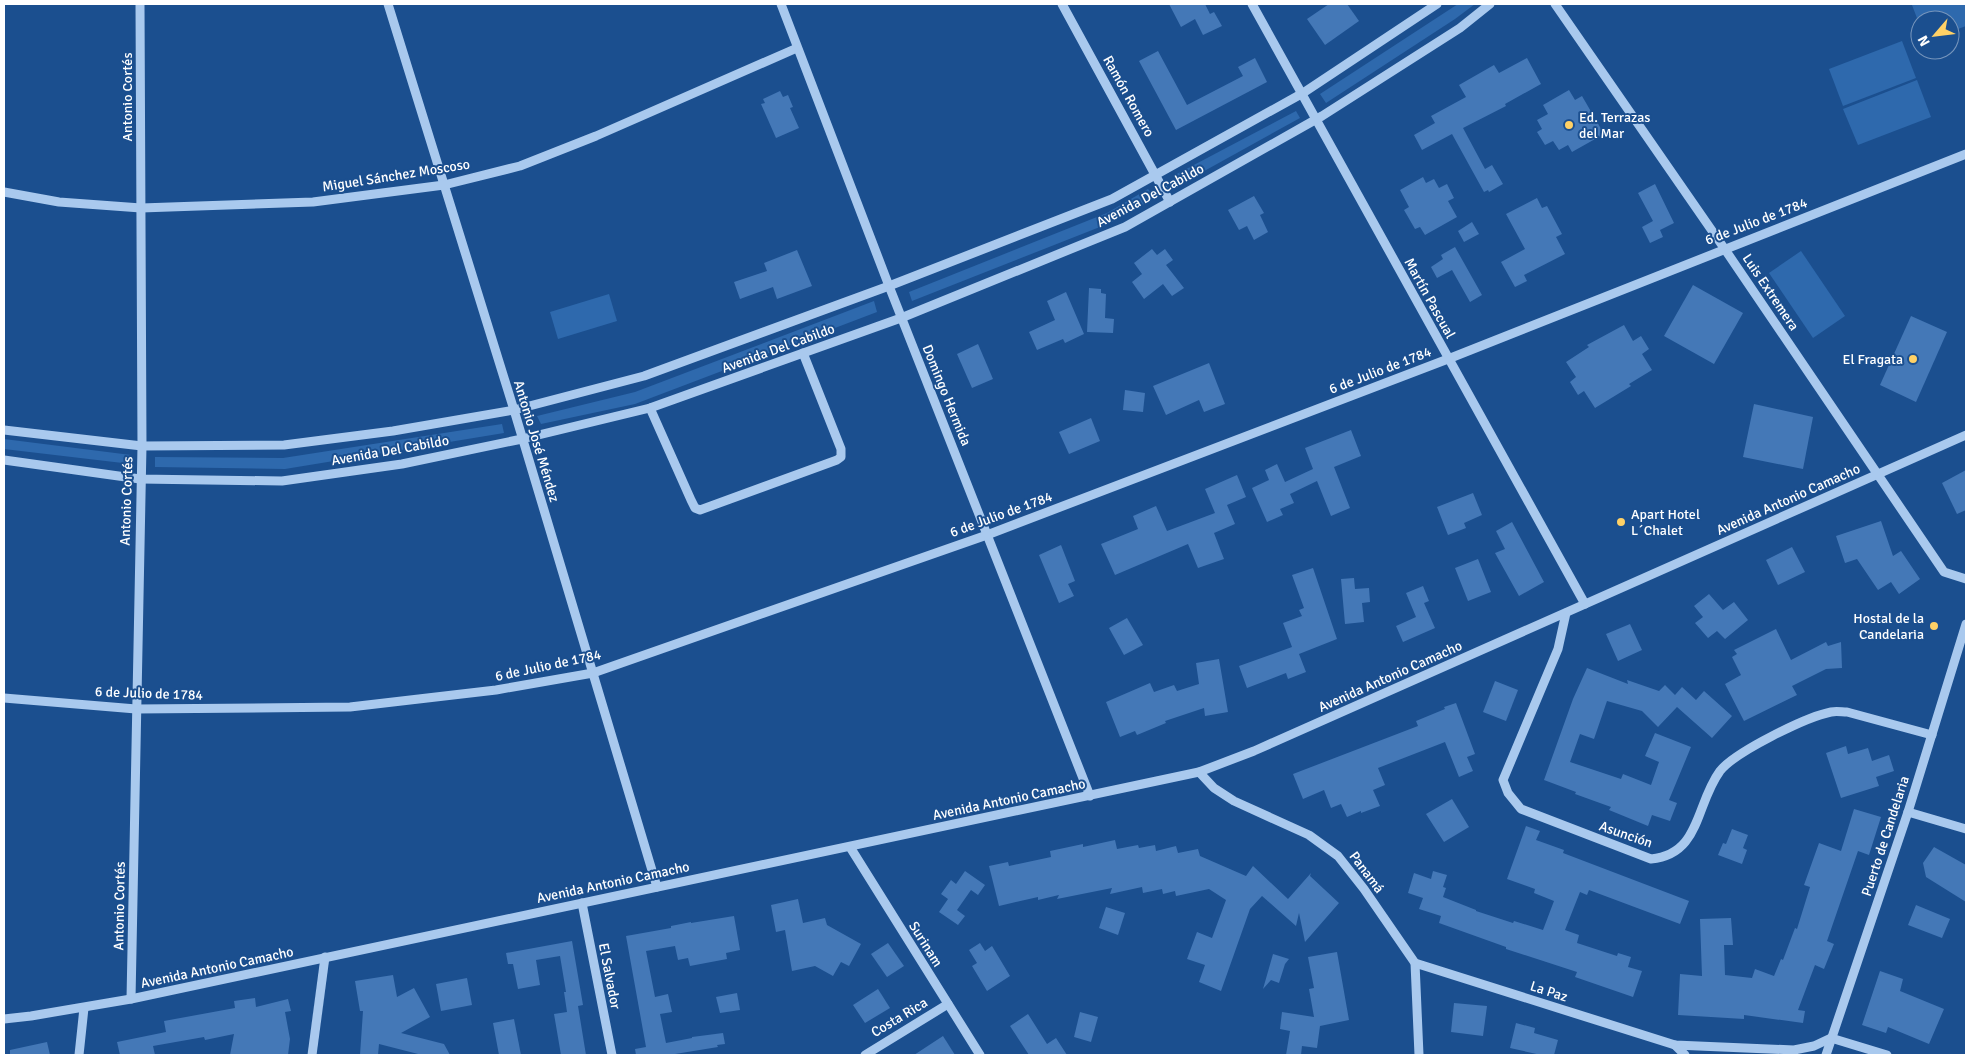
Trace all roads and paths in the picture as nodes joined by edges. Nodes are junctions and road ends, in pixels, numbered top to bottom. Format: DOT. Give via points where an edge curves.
graph roads {
  1 [pos="140,4"];
  2 [pos="388,4"];
  3 [pos="781,4"];
  4 [pos="1062,4"];
  5 [pos="1252,4"];
  6 [pos="1437,4"];
  7 [pos="1490,4"];
  8 [pos="1555,4"];
  9 [pos="797,48"];
  10 [pos="1303,93"];
  11 [pos="1316,120"];
  12 [pos="1966,154"];
  13 [pos="1156,174"];
  14 [pos="444,185"];
  15 [pos="4,192"];
  16 [pos="1170,202"];
  17 [pos="141,208"];
  18 [pos="1724,248"];
  19 [pos="889,286"];
  20 [pos="901,318"];
  21 [pos="803,354"];
  22 [pos="1448,359"];
  23 [pos="650,408"];
  24 [pos="514,410"];
  25 [pos="4,430"];
  26 [pos="1966,434"];
  27 [pos="522,439"];
  28 [pos="142,446"];
  29 [pos="4,460"];
  30 [pos="1877,474"];
  31 [pos="140,479"];
  32 [pos="987,535"];
  33 [pos="1966,579"];
  34 [pos="1585,604"];
  35 [pos="1566,613"];
  36 [pos="1966,624"];
  37 [pos="593,673"];
  38 [pos="4,698"];
  39 [pos="136,709"];
  40 [pos="1932,735"];
  41 [pos="1199,772"];
  42 [pos="1090,796"];
  43 [pos="1908,812"];
  44 [pos="1966,829"];
  45 [pos="850,847"];
  46 [pos="657,887"];
  47 [pos="582,903"];
  48 [pos="325,957"];
  49 [pos="1415,963"];
  50 [pos="131,999"];
  51 [pos="948,1004"];
  52 [pos="84,1008"];
  53 [pos="4,1018"];
  54 [pos="1831,1038"];
  55 [pos="1675,1045"];
  56 [pos="79,1055"];
  57 [pos="312,1055"];
  58 [pos="612,1055"];
  59 [pos="864,1055"];
  60 [pos="980,1055"];
  61 [pos="1420,1055"];
  62 [pos="1685,1055"];
  63 [pos="1826,1055"];
  64 [pos="1887,1055"];
  1 -- 17 [label="street, Antonio Cortés"];
  2 -- 14 [label="street, Antonio José Méndez"];
  3 -- 9 [label="street, Domingo Hermida"];
  4 -- 13 [label="street, Ramón Romero"];
  5 -- 10 [label="street, Martín Pascual"];
  6 -- 10 [label="street, Avenida Del Cabildo"];
  7 -- 11 [label="street, Avenida Del Cabildo" via="1460,28"];
  8 -- 18 [label="street, Luis Extremera"];
  9 -- 14 [label="street, Miguel Sánchez Moscoso" via="528,163"];
  9 -- 19 [label="street, Domingo Hermida"];
  10 -- 11 [label="street, Martín Pascual"];
  10 -- 13 [label="street, Avenida Del Cabildo"];
  11 -- 16 [label="street, Avenida Del Cabildo"];
  11 -- 22 [label="street, Martín Pascual"];
  12 -- 18 [label="street, 6 de Julio de 1784"];
  13 -- 16 [label="street, Ramón Romero"];
  13 -- 19 [label="street, Avenida Del Cabildo" via="1112,199"];
  14 -- 17 [label="street, Miguel Sánchez Moscoso" via="313,202"];
  14 -- 24 [label="street, Antonio José Méndez"];
  15 -- 17 [label="street, Miguel Sánchez Moscoso" via="59,202"];
  16 -- 20 [label="street, Avenida Del Cabildo" via="1125,227"];
  17 -- 28 [label="street, Antonio Cortés"];
  18 -- 22 [label="street, 6 de Julio de 1784"];
  18 -- 30 [label="street, Luis Extremera"];
  19 -- 20 [label="street, Domingo Hermida"];
  19 -- 24 [label="street, Avenida Del Cabildo" via="644,376"];
  20 -- 21 [label="street, Avenida Del Cabildo"];
  20 -- 32 [label="street, Domingo Hermida"];
  21 -- 23 [label="street, Avenida Del Cabildo"];
  21 -- 23 [label="street" via="841,456 700,510 695,508"];
  22 -- 32 [label="street, 6 de Julio de 1784"];
  22 -- 34 [label="street, Martín Pascual"];
  23 -- 27 [label="street, Avenida Del Cabildo"];
  24 -- 27 [label="street, Antonio José Méndez"];
  24 -- 28 [label="street, Avenida Del Cabildo" via="393,431 284,445"];
  25 -- 28 [label="street, Avenida Del Cabildo"];
  26 -- 30 [label="street, Avenida Antonio Camacho"];
  27 -- 31 [label="street, Avenida Del Cabildo" via="402,464 282,481"];
  27 -- 37 [label="street, Antonio José Méndez"];
  28 -- 31 [label="street, Antonio Cortés"];
  29 -- 31 [label="street, Avenida Del Cabildo"];
  30 -- 33 [label="street, Luis Extremera" via="1944,572"];
  30 -- 34 [label="street, Avenida Antonio Camacho"];
  31 -- 39 [label="street, Antonio Cortés"];
  32 -- 37 [label="street, 6 de Julio de 1784"];
  32 -- 42 [label="street, Domingo Hermida"];
  34 -- 35 [label="street, Avenida Antonio Camacho"];
  35 -- 40 [label="street, Asunción" via="1558,648 1503,780 1521,810 1651,859 1664,857 1686,843 1710,788 1731,759 1817,716 1847,712"];
  35 -- 41 [label="street, Avenida Antonio Camacho" via="1254,751"];
  36 -- 40 [label="street, Puerto de Candelaria"];
  37 -- 39 [label="street, 6 de Julio de 1784" via="496,690 350,707"];
  37 -- 46 [label="street, Antonio José Méndez"];
  38 -- 39 [label="street, 6 de Julio de 1784"];
  39 -- 50 [label="street, Antonio Cortés"];
  40 -- 43 [label="street, Puerto de Candelaria"];
  41 -- 42 [label="street, Avenida Antonio Camacho"];
  41 -- 49 [label="street, Panamá" via="1214,788 1234,801 1309,835 1338,856"];
  42 -- 45 [label="street, Avenida Antonio Camacho"];
  43 -- 44 [label="street"];
  43 -- 54 [label="street, Puerto de Candelaria"];
  45 -- 46 [label="street, Avenida Antonio Camacho"];
  45 -- 51 [label="street, Surinam"];
  46 -- 47 [label="street, Avenida Antonio Camacho"];
  47 -- 48 [label="street, Avenida Antonio Camacho"];
  47 -- 58 [label="street, El Salvador"];
  48 -- 50 [label="street, Avenida Antonio Camacho"];
  48 -- 57 [label="street"];
  49 -- 55 [label="street, La Paz"];
  49 -- 61 [label="street"];
  50 -- 52 [label="street, Avenida Antonio Camacho"];
  51 -- 59 [label="street, Costa Rica"];
  51 -- 60 [label="street, Surinam"];
  52 -- 53 [label="street, Avenida Antonio Camacho"];
  52 -- 56 [label="street"];
  54 -- 55 [label="street, La Paz" via="1794,1050"];
  54 -- 63 [label="street, Puerto de Candelaria"];
  54 -- 64 [label="street"];
  55 -- 62 [label="street, La Paz"];
}
